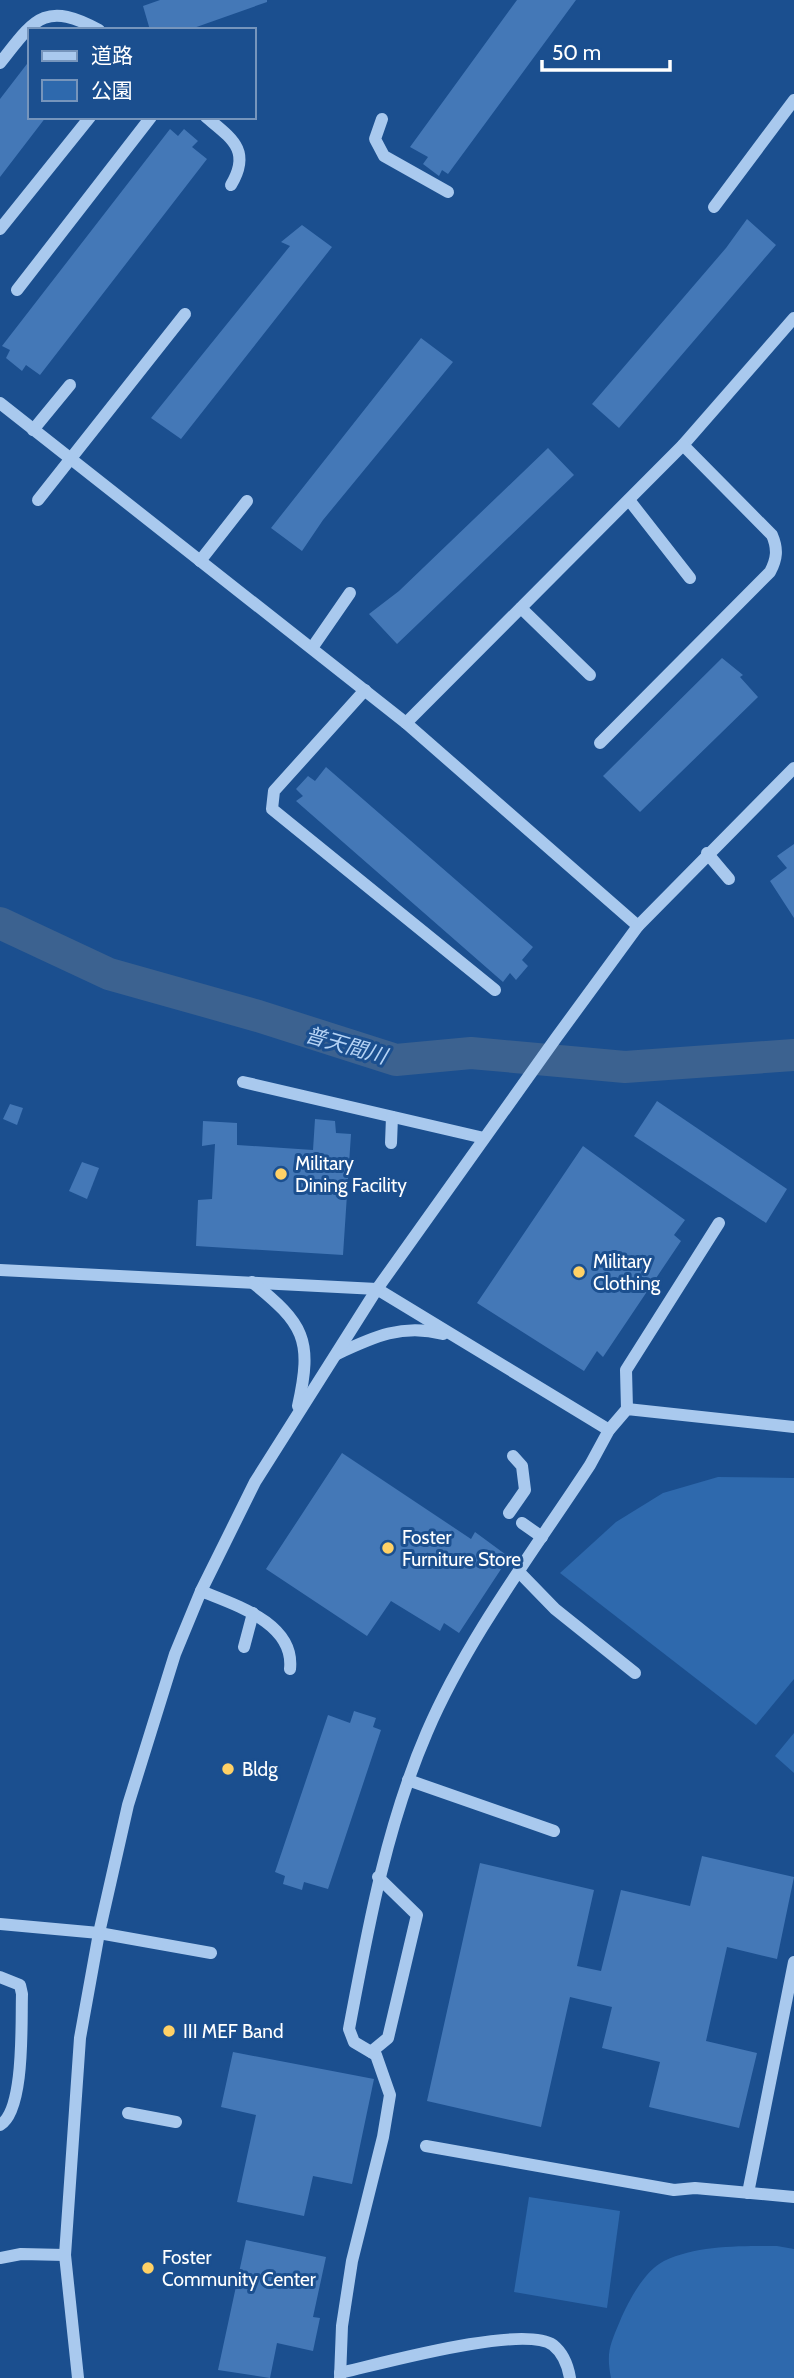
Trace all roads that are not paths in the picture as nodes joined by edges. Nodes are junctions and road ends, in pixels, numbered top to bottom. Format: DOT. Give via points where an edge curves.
graph roads {
  1 [pos="28,28"];
  2 [pos="28,28"];
  3 [pos="97,28"];
  4 [pos="0,63"];
  5 [pos="794,100"];
  6 [pos="88,119"];
  7 [pos="148,119"];
  8 [pos="208,119"];
  9 [pos="382,119"];
  10 [pos="231,185"];
  11 [pos="448,192"];
  12 [pos="715,207"];
  13 [pos="0,229"];
  14 [pos="17,290"];
  15 [pos="186,314"];
  16 [pos="794,318"];
  17 [pos="70,385"];
  18 [pos="0,404"];
  19 [pos="33,430"];
  20 [pos="683,445"];
  21 [pos="69,458"];
  22 [pos="38,500"];
  23 [pos="629,500"];
  24 [pos="247,501"];
  25 [pos="200,561"];
  26 [pos="690,579"];
  27 [pos="350,593"];
  28 [pos="521,608"];
  29 [pos="312,648"];
  30 [pos="590,675"];
  31 [pos="365,690"];
  32 [pos="406,723"];
  33 [pos="600,743"];
  34 [pos="794,768"];
  35 [pos="707,853"];
  36 [pos="729,879"];
  37 [pos="638,926"];
  38 [pos="495,990"];
  39 [pos="243,1082"];
  40 [pos="392,1117"];
  41 [pos="484,1138"];
  42 [pos="391,1143"];
  43 [pos="719,1223"];
  44 [pos="0,1270"];
  45 [pos="252,1282"];
  46 [pos="377,1289"];
  47 [pos="457,1338"];
  48 [pos="335,1354"];
  49 [pos="627,1409"];
  50 [pos="296,1416"];
  51 [pos="794,1427"];
  52 [pos="609,1430"];
  53 [pos="513,1456"];
  54 [pos="509,1513"];
  55 [pos="522,1523"];
  56 [pos="542,1537"];
  57 [pos="519,1572"];
  58 [pos="201,1591"];
  59 [pos="253,1613"];
  60 [pos="244,1647"];
  61 [pos="290,1669"];
  62 [pos="635,1673"];
  63 [pos="408,1780"];
  64 [pos="554,1831"];
  65 [pos="378,1877"];
  66 [pos="0,1924"];
  67 [pos="99,1933"];
  68 [pos="211,1952"];
  69 [pos="794,1962"];
  70 [pos="0,1977"];
  71 [pos="371,2052"];
  72 [pos="128,2113"];
  73 [pos="176,2122"];
  74 [pos="0,2125"];
  75 [pos="426,2146"];
  76 [pos="748,2193"];
  77 [pos="794,2197"];
  78 [pos="65,2255"];
  79 [pos="0,2258"];
  80 [pos="340,2376"];
  81 [pos="78,2378"];
  82 [pos="570,2378"];
  1 -- 3 [label="lane" via="51,9 78,13"];
  2 -- 4 [label="lane"];
  5 -- 12 [label="lane"];
  6 -- 13 [label="lane"];
  7 -- 14 [label="lane"];
  8 -- 10 [label="lane" via="236,142 240,166"];
  9 -- 11 [label="lane" via="375,139 384,156"];
  15 -- 21 [label="lane"];
  16 -- 20 [label="lane"];
  17 -- 19 [label="lane"];
  18 -- 19 [label="lane"];
  19 -- 21 [label="lane"];
  20 -- 23 [label="lane"];
  20 -- 33 [label="lane" via="772,535 775,563"];
  21 -- 22 [label="lane"];
  21 -- 25 [label="lane"];
  23 -- 26 [label="lane"];
  23 -- 28 [label="lane"];
  24 -- 25 [label="lane"];
  25 -- 29 [label="lane"];
  27 -- 29 [label="lane"];
  28 -- 30 [label="lane"];
  28 -- 32 [label="lane"];
  29 -- 31 [label="lane"];
  31 -- 32 [label="lane"];
  31 -- 38 [label="lane" via="274,791 272,808"];
  32 -- 37 [label="lane"];
  34 -- 35 [label="lane"];
  35 -- 36 [label="lane"];
  35 -- 37 [label="lane"];
  37 -- 41 [label="lane"];
  39 -- 40 [label="lane"];
  40 -- 41 [label="lane"];
  40 -- 42 [label="lane"];
  41 -- 46 [label="lane"];
  43 -- 49 [label="lane" via="626,1370"];
  44 -- 45 [label="lane"];
  45 -- 46 [label="lane"];
  45 -- 50 [label="lane" via="282,1306 304,1342 307,1369"];
  46 -- 47 [label="lane"];
  46 -- 48 [label="lane"];
  47 -- 48 [label="lane" via="407,1328 374,1336"];
  47 -- 52 [label="lane"];
  48 -- 50 [label="lane"];
  49 -- 51 [label="lane"];
  49 -- 52 [label="lane"];
  50 -- 58 [label="lane" via="255,1482"];
  52 -- 56 [label="lane"];
  53 -- 54 [label="lane" via="522,1466 525,1490"];
  55 -- 56 [label="lane"];
  56 -- 57 [label="lane"];
  57 -- 62 [label="lane" via="555,1609"];
  57 -- 63 [label="lane" via="457,1671"];
  58 -- 59 [label="lane"];
  58 -- 67 [label="lane" via="175,1654 128,1805"];
  59 -- 60 [label="lane"];
  59 -- 61 [label="lane" via="283,1638"];
  63 -- 64 [label="lane"];
  63 -- 65 [label="lane"];
  65 -- 71 [label="lane" via="349,2029 354,2042"];
  65 -- 71 [label="lane" via="417,1915 388,2038"];
  66 -- 67 [label="lane"];
  67 -- 68 [label="lane"];
  67 -- 78 [label="lane" via="80,2038"];
  69 -- 76 [label="lane"];
  70 -- 74 [label="lane" via="20,1985 22,1994 17,2092 9,2117"];
  71 -- 80 [label="lane" via="386,2076 389,2111 352,2260"];
  72 -- 73 [label="lane"];
  75 -- 76 [label="lane" via="674,2190"];
  76 -- 77 [label="lane"];
  78 -- 79 [label="lane"];
  78 -- 81 [label="lane"];
  80 -- 82 [label="lane" via="427,2353 523,2338 553,2345 563,2356"];
}
